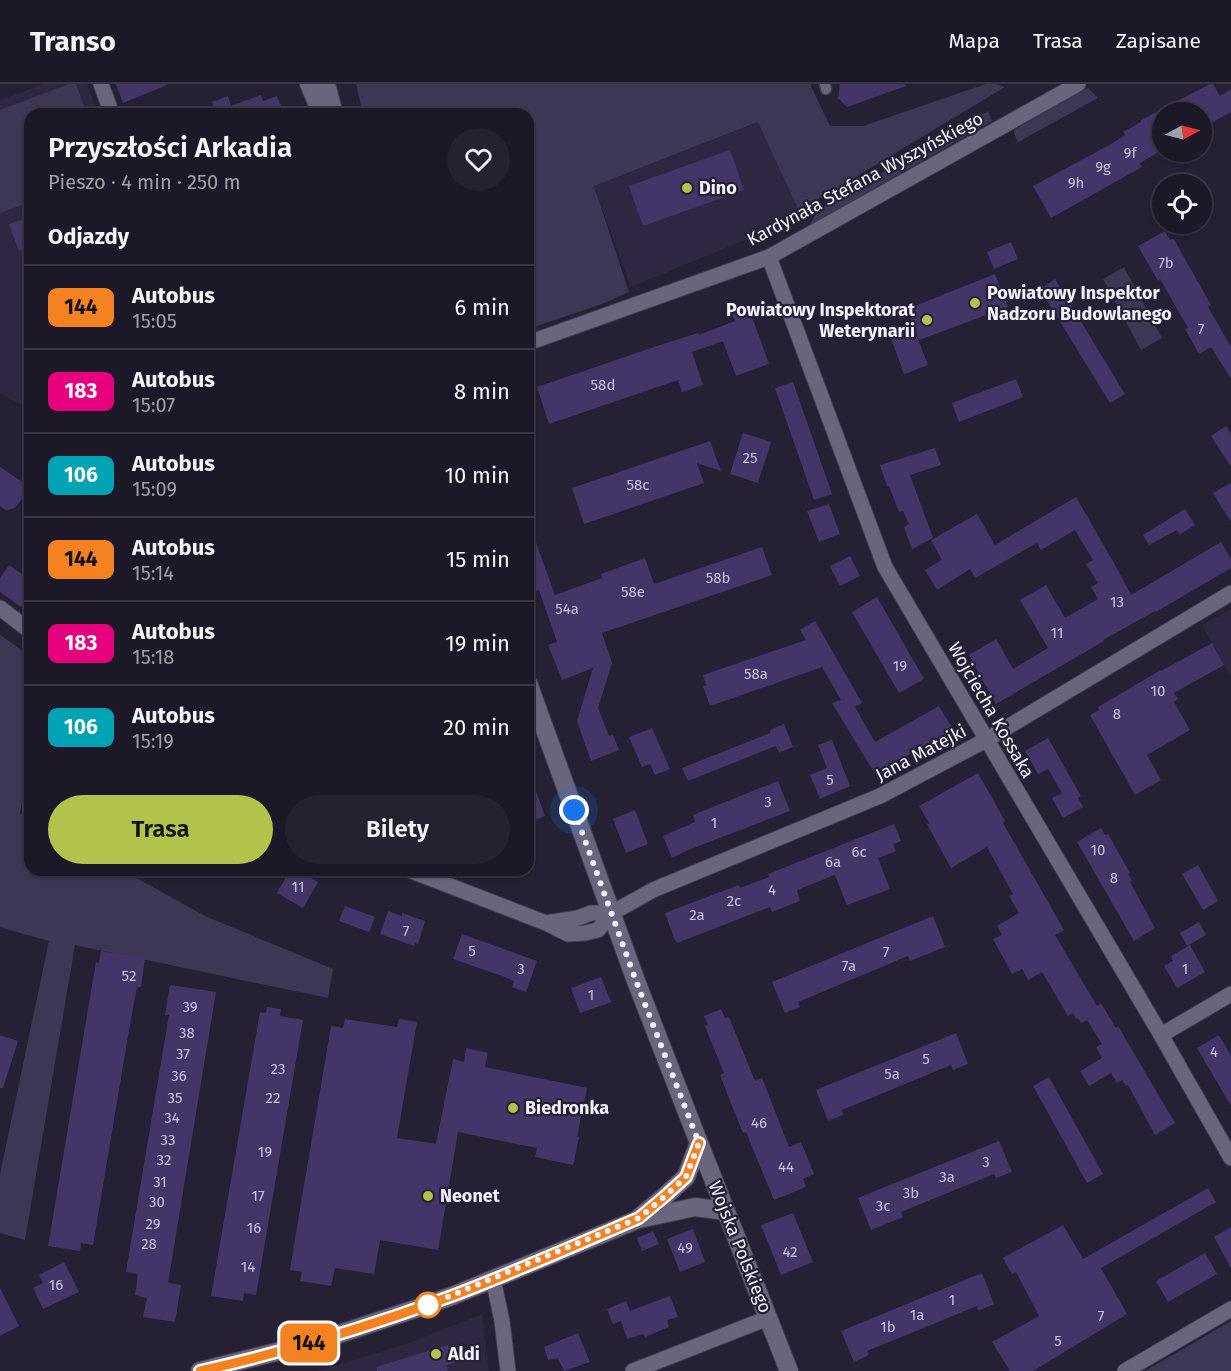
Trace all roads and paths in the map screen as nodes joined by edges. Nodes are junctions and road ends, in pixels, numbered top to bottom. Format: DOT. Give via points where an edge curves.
graph roads {
  1 [pos="101,84"];
  2 [pos="309,84"];
  3 [pos="326,84"];
  4 [pos="1078,84"];
  5 [pos="110,108"];
  6 [pos="319,108"];
  7 [pos="332,108"];
  8 [pos="769,257"];
  9 [pos="534,341"];
  10 [pos="1231,593"];
  11 [pos="0,608"];
  12 [pos="24,626"];
  13 [pos="534,700"];
  14 [pos="986,740"];
  15 [pos="425,876"];
  16 [pos="612,913"];
  17 [pos="1231,994"];
  18 [pos="1161,1035"];
  19 [pos="699,1143"];
  20 [pos="1231,1158"];
  21 [pos="725,1211"];
  22 [pos="639,1218"];
  23 [pos="494,1279"];
  24 [pos="1231,1309"];
  25 [pos="768,1318"];
  26 [pos="200,1371"];
  27 [pos="508,1371"];
  28 [pos="633,1371"];
  29 [pos="789,1371"];
  30 [pos="1125,1371"];
  1 -- 5 [label="street"];
  2 -- 6 [label="street"];
  3 -- 7 [label="street"];
  4 -- 8 [label="street, Kardynała Stefana Wyszyńskiego"];
  8 -- 9 [label="street, Kardynała Stefana Wyszyńskiego"];
  8 -- 14 [label="street, Wojciecha Kossaka" via="885,567"];
  10 -- 14 [label="street, Jana Matejki"];
  11 -- 12 [label="street"];
  13 -- 16 [label="street, Wojska Polskiego"];
  14 -- 16 [label="street, Jana Matejki" via="880,796 653,890"];
  14 -- 18 [label="street, Wojciecha Kossaka"];
  15 -- 16 [label="street" via="546,923 591,913"];
  16 -- 19 [label="street, Wojska Polskiego"];
  17 -- 18 [label="street"];
  18 -- 20 [label="street, Wojciecha Kossaka"];
  19 -- 21 [label="street, Wojska Polskiego"];
  19 -- 22 [label="street" via="686,1177"];
  21 -- 22 [label="street" via="695,1207"];
  21 -- 25 [label="street, Wojska Polskiego"];
  22 -- 23 [label="street"];
  23 -- 26 [label="street" via="364,1327"];
  23 -- 27 [label="street"];
  24 -- 30 [label="street"];
  25 -- 28 [label="street"];
  25 -- 29 [label="street, Wojska Polskiego"];
}
